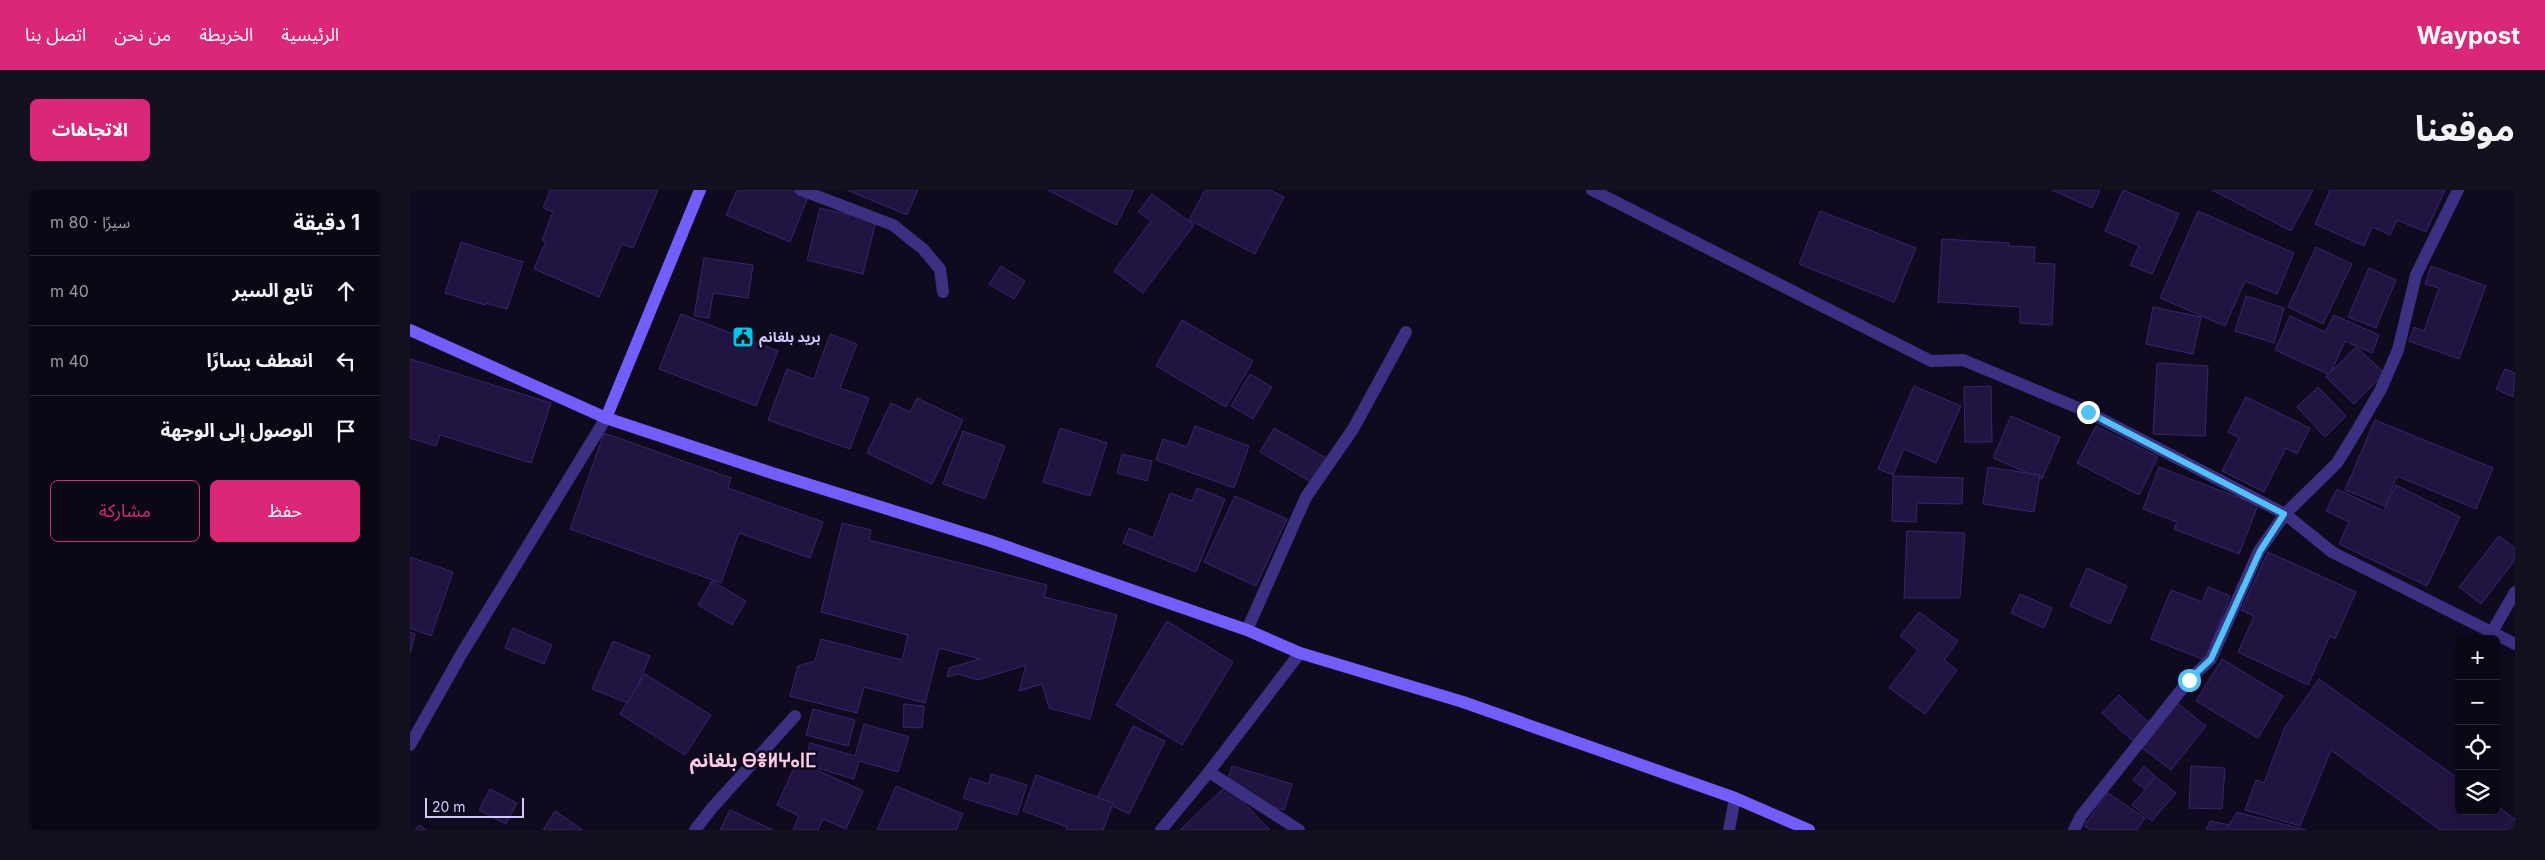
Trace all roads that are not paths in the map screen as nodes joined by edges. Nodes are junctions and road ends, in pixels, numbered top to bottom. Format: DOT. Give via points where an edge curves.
graph roads {
  1 [pos="700,190"];
  2 [pos="801,190"];
  3 [pos="1592,190"];
  4 [pos="2458,190"];
  5 [pos="942,292"];
  6 [pos="410,330"];
  7 [pos="1406,332"];
  8 [pos="606,418"];
  9 [pos="2284,514"];
  10 [pos="2515,592"];
  11 [pos="1247,630"];
  12 [pos="2492,632"];
  13 [pos="2515,644"];
  14 [pos="1300,653"];
  15 [pos="795,716"];
  16 [pos="410,746"];
  17 [pos="1210,772"];
  18 [pos="1735,798"];
  19 [pos="695,830"];
  20 [pos="1161,830"];
  21 [pos="1300,830"];
  22 [pos="1729,830"];
  23 [pos="1809,830"];
  24 [pos="2074,830"];
  1 -- 8 [label="main road"];
  2 -- 5 [label="street" via="893,225 940,269"];
  3 -- 9 [label="street" via="1931,361 1963,360 2088,412"];
  4 -- 9 [label="street" via="2416,275 2398,350 2381,389 2337,463"];
  6 -- 8 [label="main road"];
  7 -- 11 [label="street" via="1353,430 1306,497"];
  8 -- 11 [label="main road" via="990,541"];
  8 -- 16 [label="street" via="462,653"];
  9 -- 12 [label="street" via="2332,552"];
  9 -- 24 [label="street" via="2260,551 2211,659 2189,680 2081,816"];
  10 -- 12 [label="street"];
  11 -- 14 [label="main road"];
  12 -- 13 [label="street"];
  14 -- 17 [label="street"];
  14 -- 18 [label="main road" via="1463,702"];
  15 -- 19 [label="street"];
  17 -- 20 [label="street"];
  17 -- 21 [label="street"];
  18 -- 22 [label="street"];
  18 -- 23 [label="main road"];
}
